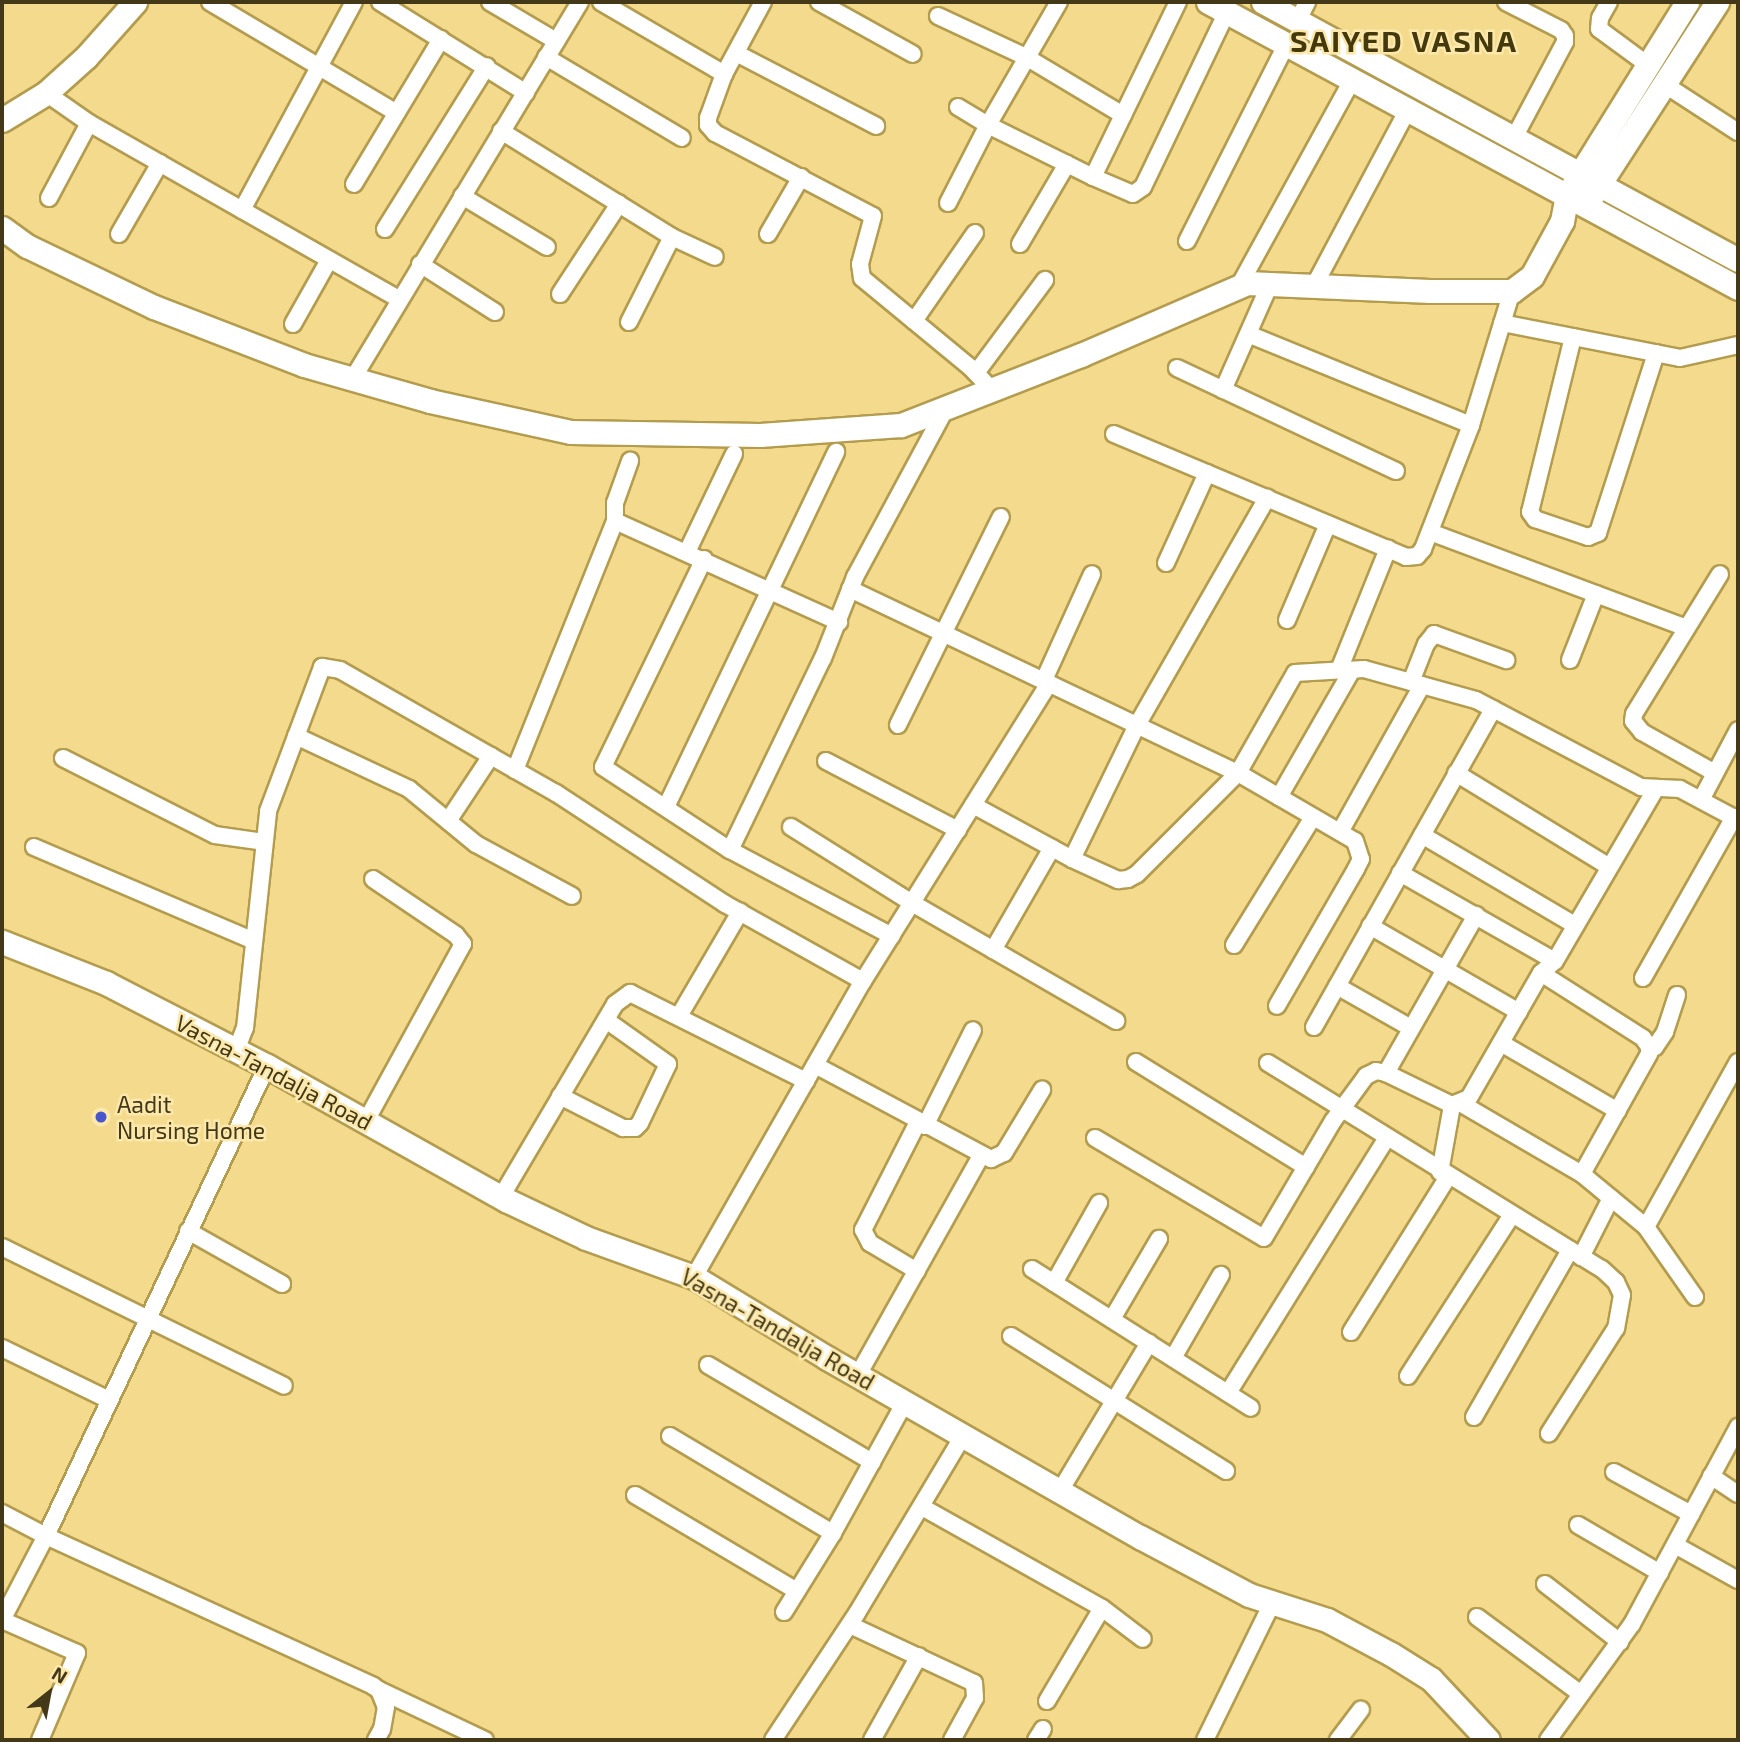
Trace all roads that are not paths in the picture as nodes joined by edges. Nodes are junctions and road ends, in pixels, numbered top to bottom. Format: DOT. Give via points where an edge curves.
graph roads {
  1 [pos="135,2"];
  2 [pos="210,2"];
  3 [pos="354,2"];
  4 [pos="380,2"];
  5 [pos="490,2"];
  6 [pos="580,2"];
  7 [pos="601,2"];
  8 [pos="819,2"];
  9 [pos="1059,2"];
  10 [pos="1178,2"];
  11 [pos="1263,2"];
  12 [pos="1506,2"];
  13 [pos="1609,2"];
  14 [pos="1687,2"];
  15 [pos="1717,2"];
  16 [pos="756,4"];
  17 [pos="1218,7"];
  18 [pos="1302,11"];
  19 [pos="938,16"];
  20 [pos="441,39"];
  21 [pos="556,41"];
  22 [pos="1287,43"];
  23 [pos="736,53"];
  24 [pos="913,54"];
  25 [pos="546,57"];
  26 [pos="1026,57"];
  27 [pos="1648,65"];
  28 [pos="487,66"];
  29 [pos="320,67"];
  30 [pos="724,74"];
  31 [pos="1353,79"];
  32 [pos="1664,84"];
  33 [pos="46,93"];
  34 [pos="526,93"];
  35 [pos="958,107"];
  36 [pos="1408,109"];
  37 [pos="397,113"];
  38 [pos="1123,115"];
  39 [pos="2,120"];
  40 [pos="89,123"];
  41 [pos="988,125"];
  42 [pos="876,126"];
  43 [pos="501,131"];
  44 [pos="1738,132"];
  45 [pos="682,138"];
  46 [pos="1514,138"];
  47 [pos="160,163"];
  48 [pos="1067,164"];
  49 [pos="801,177"];
  50 [pos="1093,177"];
  51 [pos="1590,178"];
  52 [pos="354,184"];
  53 [pos="462,196"];
  54 [pos="49,198"];
  55 [pos="1577,200"];
  56 [pos="948,202"];
  57 [pos="619,204"];
  58 [pos="242,210"];
  59 [pos="2,228"];
  60 [pos="385,229"];
  61 [pos="975,233"];
  62 [pos="119,234"];
  63 [pos="768,234"];
  64 [pos="672,237"];
  65 [pos="1187,241"];
  66 [pos="1020,244"];
  67 [pos="547,247"];
  68 [pos="715,257"];
  69 [pos="329,260"];
  70 [pos="1738,260"];
  71 [pos="420,264"];
  72 [pos="1045,280"];
  73 [pos="1269,284"];
  74 [pos="1239,286"];
  75 [pos="1314,286"];
  76 [pos="1738,288"];
  77 [pos="1513,290"];
  78 [pos="560,294"];
  79 [pos="399,299"];
  80 [pos="495,312"];
  81 [pos="914,321"];
  82 [pos="629,322"];
  83 [pos="1502,323"];
  84 [pos="293,324"];
  85 [pos="1248,334"];
  86 [pos="1573,337"];
  87 [pos="1738,345"];
  88 [pos="1657,353"];
  89 [pos="1177,369"];
  90 [pos="352,380"];
  91 [pos="984,382"];
  92 [pos="1223,390"];
  93 [pos="946,408"];
  94 [pos="1471,425"];
  95 [pos="1114,434"];
  96 [pos="836,452"];
  97 [pos="734,454"];
  98 [pos="630,461"];
  99 [pos="1396,471"];
  100 [pos="1208,473"];
  101 [pos="1267,498"];
  102 [pos="1001,517"];
  103 [pos="615,521"];
  104 [pos="1328,524"];
  105 [pos="1430,531"];
  106 [pos="1388,550"];
  107 [pos="687,552"];
  108 [pos="704,559"];
  109 [pos="1166,563"];
  110 [pos="1092,574"];
  111 [pos="1720,574"];
  112 [pos="850,589"];
  113 [pos="770,592"];
  114 [pos="1596,594"];
  115 [pos="1287,620"];
  116 [pos="839,622"];
  117 [pos="1687,628"];
  118 [pos="945,633"];
  119 [pos="1506,660"];
  120 [pos="1570,660"];
  121 [pos="1346,670"];
  122 [pos="1046,681"];
  123 [pos="1416,684"];
  124 [pos="1493,709"];
  125 [pos="898,725"];
  126 [pos="1137,725"];
  127 [pos="1738,730"];
  128 [pos="296,736"];
  129 [pos="491,756"];
  130 [pos="63,758"];
  131 [pos="826,761"];
  132 [pos="515,770"];
  133 [pos="1457,773"];
  134 [pos="1715,773"];
  135 [pos="1238,774"];
  136 [pos="1656,788"];
  137 [pos="1279,797"];
  138 [pos="1701,800"];
  139 [pos="973,805"];
  140 [pos="666,807"];
  141 [pos="1313,817"];
  142 [pos="1736,818"];
  143 [pos="448,821"];
  144 [pos="791,827"];
  145 [pos="958,830"];
  146 [pos="1340,832"];
  147 [pos="1422,835"];
  148 [pos="264,842"];
  149 [pos="34,847"];
  150 [pos="1052,848"];
  151 [pos="730,850"];
  152 [pos="1072,859"];
  153 [pos="1608,866"];
  154 [pos="1400,873"];
  155 [pos="373,879"];
  156 [pos="572,896"];
  157 [pos="912,903"];
  158 [pos="740,912"];
  159 [pos="1476,915"];
  160 [pos="1575,925"];
  161 [pos="1370,926"];
  162 [pos="891,936"];
  163 [pos="254,941"];
  164 [pos="2,942"];
  165 [pos="1234,945"];
  166 [pos="993,950"];
  167 [pos="1555,961"];
  168 [pos="1444,971"];
  169 [pos="1541,973"];
  170 [pos="1643,978"];
  171 [pos="863,981"];
  172 [pos="1337,986"];
  173 [pos="1677,995"];
  174 [pos="1277,1006"];
  175 [pos="1519,1012"];
  176 [pos="679,1016"];
  177 [pos="606,1020"];
  178 [pos="1116,1021"];
  179 [pos="1314,1027"];
  180 [pos="1411,1028"];
  181 [pos="973,1030"];
  182 [pos="1501,1043"];
  183 [pos="1649,1047"];
  184 [pos="236,1051"];
  185 [pos="1136,1062"];
  186 [pos="1738,1062"];
  187 [pos="1268,1063"];
  188 [pos="815,1065"];
  189 [pos="267,1066"];
  190 [pos="1386,1073"];
  191 [pos="806,1081"];
  192 [pos="1042,1090"];
  193 [pos="561,1096"];
  194 [pos="1457,1105"];
  195 [pos="1341,1111"];
  196 [pos="1618,1111"];
  197 [pos="366,1121"];
  198 [pos="921,1124"];
  199 [pos="1095,1138"];
  200 [pos="1386,1139"];
  201 [pos="981,1156"];
  202 [pos="1306,1167"];
  203 [pos="1444,1174"];
  204 [pos="1582,1174"];
  205 [pos="501,1197"];
  206 [pos="1611,1199"];
  207 [pos="1099,1203"];
  208 [pos="1511,1216"];
  209 [pos="1646,1227"];
  210 [pos="188,1231"];
  211 [pos="1159,1239"];
  212 [pos="2,1247"];
  213 [pos="1576,1254"];
  214 [pos="1032,1269"];
  215 [pos="917,1271"];
  216 [pos="1221,1275"];
  217 [pos="694,1277"];
  218 [pos="1054,1283"];
  219 [pos="282,1284"];
  220 [pos="1695,1297"];
  221 [pos="148,1317"];
  222 [pos="1112,1320"];
  223 [pos="1351,1332"];
  224 [pos="1011,1336"];
  225 [pos="1149,1343"];
  226 [pos="2,1349"];
  227 [pos="1173,1358"];
  228 [pos="708,1364"];
  229 [pos="858,1375"];
  230 [pos="1408,1376"];
  231 [pos="284,1386"];
  232 [pos="1228,1393"];
  233 [pos="109,1400"];
  234 [pos="905,1402"];
  235 [pos="1114,1403"];
  236 [pos="1251,1408"];
  237 [pos="1474,1417"];
  238 [pos="1738,1427"];
  239 [pos="1549,1433"];
  240 [pos="670,1436"];
  241 [pos="963,1436"];
  242 [pos="872,1462"];
  243 [pos="1226,1471"];
  244 [pos="1614,1472"];
  245 [pos="1711,1476"];
  246 [pos="1060,1491"];
  247 [pos="1738,1494"];
  248 [pos="635,1495"];
  249 [pos="922,1507"];
  250 [pos="2,1513"];
  251 [pos="1691,1514"];
  252 [pos="1578,1525"];
  253 [pos="833,1533"];
  254 [pos="46,1536"];
  255 [pos="1675,1545"];
  256 [pos="1660,1573"];
  257 [pos="1738,1580"];
  258 [pos="1545,1584"];
  259 [pos="797,1591"];
  260 [pos="1273,1601"];
  261 [pos="1102,1608"];
  262 [pos="784,1612"];
  263 [pos="1476,1617"];
  264 [pos="2,1620"];
  265 [pos="850,1625"];
  266 [pos="1143,1639"];
  267 [pos="1620,1642"];
  268 [pos="919,1656"];
  269 [pos="379,1690"];
  270 [pos="1581,1695"];
  271 [pos="1047,1701"];
  272 [pos="1361,1710"];
  273 [pos="40,1740"];
  274 [pos="376,1740"];
  275 [pos="485,1740"];
  276 [pos="773,1740"];
  277 [pos="872,1740"];
  278 [pos="952,1740"];
  279 [pos="1205,1740"];
  280 [pos="1338,1740"];
  281 [pos="1488,1740"];
  282 [pos="1548,1740"];
  1 -- 33 [label="street"];
  2 -- 29 [label="street"];
  3 -- 29 [label="street"];
  4 -- 20 [label="street"];
  5 -- 21 [label="street"];
  6 -- 21 [label="street"];
  7 -- 30 [label="street"];
  8 -- 24 [label="street"];
  9 -- 26 [label="street"];
  10 -- 38 [label="street"];
  11 -- 18 [label="street"];
  12 -- 46 [label="street" via="1565,36"];
  13 -- 27 [label="street" via="1599,29"];
  14 -- 27 [label="street"];
  15 -- 32 [label="street"];
  16 -- 23 [label="street"];
  17 -- 22 [label="street"];
  17 -- 50 [label="street" via="1143,187 1133,194"];
  18 -- 46 [label="street"];
  19 -- 26 [label="street"];
  20 -- 28 [label="street"];
  20 -- 37 [label="street"];
  21 -- 25 [label="street"];
  22 -- 31 [label="street"];
  22 -- 65 [label="street"];
  23 -- 30 [label="street"];
  23 -- 42 [label="street"];
  25 -- 34 [label="street"];
  25 -- 45 [label="street"];
  26 -- 38 [label="street"];
  26 -- 41 [label="street"];
  27 -- 51 [label="street"];
  28 -- 34 [label="street"];
  28 -- 60 [label="street"];
  29 -- 37 [label="street"];
  29 -- 58 [label="street"];
  30 -- 49 [label="street" via="708,118 711,129"];
  31 -- 36 [label="street"];
  31 -- 74 [label="street"];
  32 -- 44 [label="street"];
  32 -- 51 [label="street"];
  33 -- 39 [label="street"];
  33 -- 40 [label="street"];
  34 -- 43 [label="street"];
  35 -- 41 [label="street"];
  36 -- 55 [label="street"];
  36 -- 75 [label="street"];
  37 -- 52 [label="street"];
  38 -- 50 [label="street"];
  40 -- 47 [label="street"];
  40 -- 54 [label="street"];
  41 -- 48 [label="street"];
  41 -- 56 [label="street"];
  43 -- 53 [label="street"];
  43 -- 57 [label="street"];
  46 -- 51 [label="street"];
  47 -- 58 [label="street"];
  47 -- 62 [label="street"];
  48 -- 50 [label="street"];
  48 -- 66 [label="street"];
  49 -- 63 [label="street"];
  49 -- 81 [label="street" via="873,216 860,264 862,278"];
  51 -- 55 [label="street"];
  51 -- 70 [label="street"];
  53 -- 67 [label="street"];
  53 -- 71 [label="street"];
  55 -- 76 [label="street"];
  55 -- 77 [label="street" via="1532,276"];
  57 -- 64 [label="street"];
  57 -- 78 [label="street"];
  58 -- 69 [label="street"];
  59 -- 90 [label="street" via="27,246 154,307"];
  61 -- 81 [label="street"];
  64 -- 68 [label="street"];
  64 -- 82 [label="street"];
  69 -- 79 [label="street"];
  69 -- 84 [label="street"];
  71 -- 79 [label="street"];
  71 -- 80 [label="street"];
  72 -- 91 [label="street"];
  73 -- 74 [label="street"];
  73 -- 75 [label="street"];
  73 -- 85 [label="street"];
  74 -- 91 [label="street"];
  75 -- 77 [label="street"];
  77 -- 83 [label="street"];
  79 -- 90 [label="street"];
  81 -- 91 [label="street"];
  83 -- 86 [label="street"];
  83 -- 94 [label="street"];
  85 -- 92 [label="street"];
  85 -- 94 [label="street"];
  86 -- 88 [label="street"];
  86 -- 88 [label="street" via="1530,512 1535,519 1588,537 1598,533"];
  87 -- 88 [label="street" via="1688,358"];
  89 -- 92 [label="street"];
  90 -- 93 [label="street" via="571,432 788,433 901,425"];
  91 -- 93 [label="street"];
  92 -- 99 [label="street"];
  93 -- 112 [label="street"];
  94 -- 105 [label="street"];
  95 -- 100 [label="street"];
  96 -- 113 [label="street"];
  97 -- 107 [label="street"];
  98 -- 103 [label="street" via="615,503"];
  100 -- 101 [label="street"];
  100 -- 109 [label="street"];
  101 -- 104 [label="street"];
  101 -- 126 [label="street"];
  102 -- 118 [label="street"];
  103 -- 107 [label="street"];
  103 -- 132 [label="street"];
  104 -- 106 [label="street"];
  104 -- 115 [label="street"];
  105 -- 106 [label="street" via="1417,556"];
  105 -- 114 [label="street"];
  106 -- 121 [label="street"];
  107 -- 108 [label="street"];
  108 -- 113 [label="street"];
  108 -- 140 [label="street" via="603,767"];
  110 -- 122 [label="street"];
  111 -- 117 [label="street"];
  112 -- 116 [label="street"];
  112 -- 118 [label="street"];
  113 -- 116 [label="street"];
  113 -- 140 [label="street"];
  114 -- 117 [label="street"];
  114 -- 120 [label="street"];
  116 -- 151 [label="street"];
  117 -- 134 [label="street" via="1633,721 1642,732"];
  118 -- 122 [label="street"];
  118 -- 125 [label="street"];
  119 -- 123 [label="street" via="1434,634"];
  121 -- 123 [label="street" via="1364,669"];
  121 -- 135 [label="street" via="1295,673"];
  121 -- 137 [label="street"];
  122 -- 126 [label="street"];
  122 -- 139 [label="street"];
  123 -- 124 [label="street"];
  123 -- 146 [label="street"];
  124 -- 133 [label="street"];
  124 -- 136 [label="street" via="1641,787"];
  126 -- 135 [label="street"];
  126 -- 152 [label="street"];
  127 -- 134 [label="street"];
  128 -- 129 [label="street" via="322,667 340,670"];
  128 -- 143 [label="street" via="409,789"];
  128 -- 148 [label="street" via="268,811"];
  129 -- 132 [label="street"];
  129 -- 143 [label="street"];
  130 -- 148 [label="street" via="215,835"];
  131 -- 145 [label="street"];
  132 -- 158 [label="street"];
  133 -- 147 [label="street"];
  133 -- 153 [label="street"];
  134 -- 138 [label="street"];
  135 -- 137 [label="street"];
  135 -- 152 [label="street" via="1128,879 1118,880"];
  136 -- 138 [label="street" via="1680,789"];
  136 -- 153 [label="street"];
  137 -- 141 [label="street"];
  138 -- 142 [label="street"];
  139 -- 145 [label="street"];
  139 -- 150 [label="street"];
  140 -- 151 [label="street"];
  141 -- 146 [label="street"];
  141 -- 165 [label="street"];
  142 -- 170 [label="street"];
  143 -- 156 [label="street" via="476,844"];
  144 -- 157 [label="street"];
  145 -- 157 [label="street"];
  146 -- 174 [label="street" via="1355,841 1361,859"];
  147 -- 154 [label="street"];
  147 -- 160 [label="street"];
  148 -- 163 [label="street"];
  149 -- 163 [label="street"];
  150 -- 152 [label="street"];
  150 -- 166 [label="street"];
  151 -- 162 [label="street"];
  153 -- 160 [label="street"];
  154 -- 159 [label="street"];
  154 -- 161 [label="street"];
  155 -- 197 [label="street" via="463,944"];
  157 -- 162 [label="street"];
  157 -- 166 [label="street"];
  158 -- 171 [label="street"];
  158 -- 176 [label="street"];
  159 -- 167 [label="street"];
  159 -- 168 [label="street"];
  160 -- 167 [label="street"];
  161 -- 168 [label="street"];
  161 -- 172 [label="street"];
  162 -- 171 [label="street"];
  163 -- 184 [label="street" via="245,1028"];
  164 -- 184 [label="street, Vasna-Tandalja Road" via="106,983"];
  166 -- 178 [label="street"];
  167 -- 169 [label="street"];
  168 -- 175 [label="street"];
  168 -- 180 [label="street"];
  169 -- 175 [label="street"];
  169 -- 183 [label="street" via="1643,1038"];
  171 -- 188 [label="street"];
  172 -- 179 [label="street"];
  172 -- 180 [label="street"];
  173 -- 183 [label="street" via="1665,1032 1655,1047"];
  175 -- 182 [label="street"];
  176 -- 177 [label="street" via="629,993 615,1004"];
  176 -- 191 [label="street"];
  177 -- 193 [label="street"];
  177 -- 193 [label="street" via="668,1064 640,1123 623,1128"];
  180 -- 190 [label="street"];
  181 -- 198 [label="street"];
  182 -- 194 [label="street" via="1469,1098"];
  182 -- 196 [label="street"];
  183 -- 196 [label="street"];
  184 -- 189 [label="street, Vasna-Tandalja Road"];
  185 -- 202 [label="street"];
  186 -- 209 [label="street"];
  187 -- 195 [label="street"];
  188 -- 191 [label="street"];
  188 -- 198 [label="street"];
  189 -- 197 [label="street, Vasna-Tandalja Road"];
  189 -- 210 [label="street"];
  190 -- 194 [label="street"];
  190 -- 195 [label="street" via="1366,1076"];
  191 -- 217 [label="street"];
  192 -- 201 [label="street" via="1003,1153 991,1160"];
  193 -- 205 [label="street"];
  194 -- 203 [label="street"];
  194 -- 204 [label="street"];
  195 -- 200 [label="street"];
  195 -- 202 [label="street"];
  196 -- 204 [label="street"];
  197 -- 205 [label="street, Vasna-Tandalja Road"];
  198 -- 201 [label="street"];
  198 -- 215 [label="street" via="863,1230 870,1243"];
  199 -- 202 [label="street" via="1264,1238"];
  200 -- 203 [label="street"];
  200 -- 232 [label="street"];
  201 -- 215 [label="street"];
  203 -- 208 [label="street"];
  203 -- 223 [label="street"];
  204 -- 206 [label="street"];
  205 -- 217 [label="street, Vasna-Tandalja Road" via="586,1238"];
  206 -- 209 [label="street"];
  206 -- 213 [label="street"];
  207 -- 218 [label="street"];
  208 -- 213 [label="street"];
  208 -- 230 [label="street"];
  209 -- 220 [label="street"];
  210 -- 219 [label="street"];
  210 -- 221 [label="street"];
  211 -- 222 [label="street"];
  212 -- 221 [label="street"];
  213 -- 237 [label="street"];
  213 -- 239 [label="street" via="1616,1282 1622,1295 1620,1313"];
  214 -- 218 [label="street"];
  215 -- 229 [label="street"];
  216 -- 227 [label="street"];
  217 -- 229 [label="street, Vasna-Tandalja Road"];
  218 -- 222 [label="street"];
  221 -- 231 [label="street"];
  221 -- 233 [label="street"];
  222 -- 225 [label="street"];
  224 -- 235 [label="street"];
  225 -- 227 [label="street"];
  225 -- 235 [label="street"];
  226 -- 233 [label="street"];
  227 -- 232 [label="street"];
  228 -- 242 [label="street"];
  229 -- 234 [label="street, Vasna-Tandalja Road"];
  232 -- 236 [label="street"];
  233 -- 254 [label="street"];
  234 -- 241 [label="street, Vasna-Tandalja Road"];
  234 -- 242 [label="street"];
  235 -- 243 [label="street"];
  235 -- 246 [label="street"];
  238 -- 245 [label="street"];
  240 -- 253 [label="street"];
  241 -- 246 [label="street, Vasna-Tandalja Road"];
  241 -- 249 [label="street"];
  242 -- 253 [label="street"];
  244 -- 251 [label="street"];
  245 -- 247 [label="street"];
  245 -- 251 [label="street"];
  246 -- 260 [label="street, Vasna-Tandalja Road" via="1249,1595"];
  248 -- 259 [label="street"];
  249 -- 261 [label="street"];
  249 -- 265 [label="street"];
  250 -- 254 [label="street"];
  251 -- 255 [label="street"];
  252 -- 256 [label="street"];
  253 -- 259 [label="street"];
  254 -- 264 [label="street"];
  254 -- 269 [label="street"];
  255 -- 256 [label="street"];
  255 -- 257 [label="street"];
  256 -- 267 [label="street"];
  258 -- 267 [label="street"];
  259 -- 262 [label="street"];
  260 -- 279 [label="street"];
  260 -- 281 [label="street, Vasna-Tandalja Road" via="1327,1620 1431,1679"];
  261 -- 266 [label="street"];
  261 -- 271 [label="street"];
  263 -- 270 [label="street"];
  264 -- 273 [label="street" via="77,1653"];
  265 -- 268 [label="street"];
  265 -- 276 [label="street"];
  267 -- 270 [label="street"];
  268 -- 277 [label="street"];
  268 -- 278 [label="street" via="974,1683 975,1698"];
  269 -- 274 [label="street" via="386,1707"];
  269 -- 275 [label="street"];
  270 -- 282 [label="street"];
  272 -- 280 [label="street"];
}
